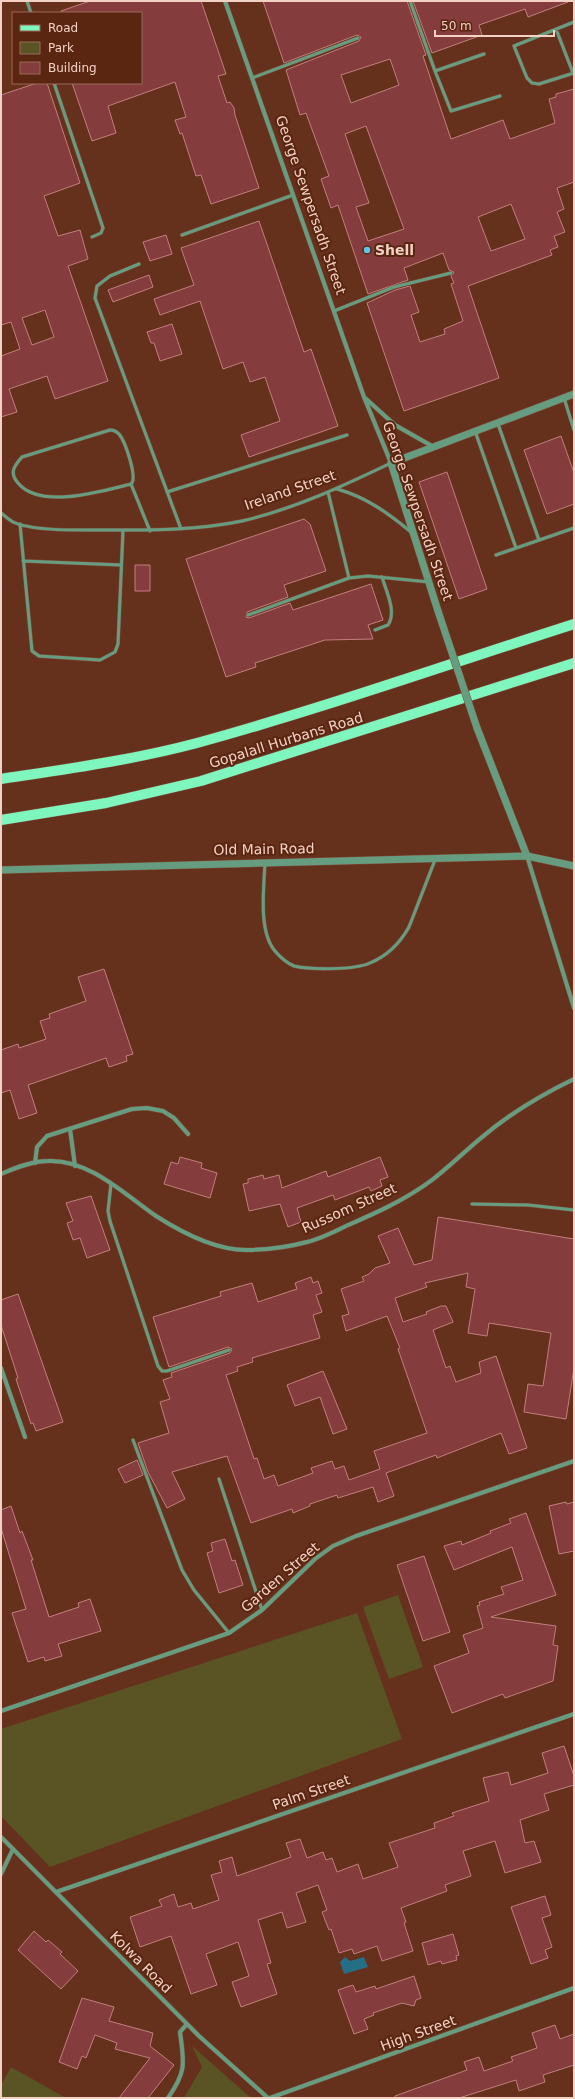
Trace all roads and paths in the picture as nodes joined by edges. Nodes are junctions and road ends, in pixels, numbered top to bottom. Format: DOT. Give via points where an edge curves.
graph roads {
  1 [pos="27,1"];
  2 [pos="225,1"];
  3 [pos="410,1"];
  4 [pos="31,12"];
  5 [pos="574,22"];
  6 [pos="556,29"];
  7 [pos="358,38"];
  8 [pos="484,54"];
  9 [pos="435,71"];
  10 [pos="574,73"];
  11 [pos="252,78"];
  12 [pos="54,84"];
  13 [pos="500,96"];
  14 [pos="293,195"];
  15 [pos="182,235"];
  16 [pos="92,237"];
  17 [pos="139,264"];
  18 [pos="451,273"];
  19 [pos="334,311"];
  20 [pos="574,394"];
  21 [pos="364,397"];
  22 [pos="564,398"];
  23 [pos="498,422"];
  24 [pos="475,430"];
  25 [pos="574,430"];
  26 [pos="347,435"];
  27 [pos="432,446"];
  28 [pos="391,463"];
  29 [pos="131,484"];
  30 [pos="337,489"];
  31 [pos="167,492"];
  32 [pos="328,492"];
  33 [pos="2,514"];
  34 [pos="1,519"];
  35 [pos="20,524"];
  36 [pos="574,528"];
  37 [pos="180,529"];
  38 [pos="123,530"];
  39 [pos="150,531"];
  40 [pos="414,534"];
  41 [pos="539,540"];
  42 [pos="516,548"];
  43 [pos="496,555"];
  44 [pos="23,561"];
  45 [pos="121,565"];
  46 [pos="382,577"];
  47 [pos="349,578"];
  48 [pos="429,582"];
  49 [pos="248,615"];
  50 [pos="574,624"];
  51 [pos="375,630"];
  52 [pos="574,663"];
  53 [pos="1,779"];
  54 [pos="1,820"];
  55 [pos="527,856"];
  56 [pos="435,858"];
  57 [pos="265,862"];
  58 [pos="574,866"];
  59 [pos="1,870"];
  60 [pos="574,1008"];
  61 [pos="574,1079"];
  62 [pos="70,1129"];
  63 [pos="188,1134"];
  64 [pos="35,1163"];
  65 [pos="75,1166"];
  66 [pos="1,1174"];
  67 [pos="111,1184"];
  68 [pos="472,1204"];
  69 [pos="574,1210"];
  70 [pos="229,1350"];
  71 [pos="1,1368"];
  72 [pos="25,1437"];
  73 [pos="133,1440"];
  74 [pos="574,1461"];
  75 [pos="219,1480"];
  76 [pos="262,1610"];
  77 [pos="229,1633"];
  78 [pos="1,1711"];
  79 [pos="574,1714"];
  80 [pos="1,1837"];
  81 [pos="13,1849"];
  82 [pos="1,1874"];
  83 [pos="56,1892"];
  84 [pos="574,1988"];
  85 [pos="187,2024"];
  86 [pos="168,2098"];
  87 [pos="269,2098"];
  1 -- 4 [label="lane"];
  2 -- 11 [label="street, George Sewpersadh Street"];
  3 -- 9 [label="lane"];
  5 -- 6 [label="lane"];
  6 -- 10 [label="lane"];
  6 -- 10 [label="lane" via="514,46 532,83 539,84"];
  7 -- 11 [label="lane"];
  8 -- 9 [label="lane"];
  9 -- 13 [label="lane" via="450,111"];
  11 -- 14 [label="street, George Sewpersadh Street"];
  12 -- 16 [label="lane" via="103,228 101,233"];
  14 -- 15 [label="lane"];
  14 -- 19 [label="street, George Sewpersadh Street"];
  17 -- 31 [label="lane" via="103,281 97,286 95,298"];
  18 -- 19 [label="lane" via="394,287"];
  19 -- 21 [label="street, George Sewpersadh Street"];
  20 -- 22 [label="street, Ireland Street"];
  21 -- 27 [label="street" via="395,425"];
  21 -- 28 [label="street, George Sewpersadh Street"];
  22 -- 23 [label="street, Ireland Street"];
  22 -- 25 [label="lane"];
  23 -- 24 [label="street, Ireland Street"];
  23 -- 41 [label="lane"];
  24 -- 27 [label="street, Ireland Street"];
  24 -- 42 [label="lane"];
  26 -- 31 [label="lane"];
  27 -- 28 [label="street, Ireland Street"];
  28 -- 30 [label="lane, Ireland Street"];
  28 -- 40 [label="street, George Sewpersadh Street"];
  29 -- 29 [label="lane" via="90,495 50,497 30,493 15,480 12,472 22,457 110,430 118,434 123,441 134,476"];
  29 -- 39 [label="lane"];
  30 -- 32 [label="lane, Ireland Street"];
  30 -- 40 [label="lane" via="382,509"];
  31 -- 37 [label="lane"];
  32 -- 37 [label="lane, Ireland Street" via="242,521"];
  32 -- 47 [label="lane"];
  33 -- 34 [label="lane"];
  33 -- 35 [label="lane, Ireland Street"];
  35 -- 38 [label="lane, Ireland Street" via="70,530"];
  35 -- 44 [label="lane"];
  36 -- 41 [label="lane"];
  37 -- 39 [label="lane, Ireland Street"];
  38 -- 39 [label="lane, Ireland Street"];
  38 -- 45 [label="lane"];
  40 -- 48 [label="street, George Sewpersadh Street"];
  41 -- 42 [label="lane"];
  42 -- 43 [label="lane"];
  44 -- 45 [label="lane"];
  44 -- 45 [label="lane" via="32,651 39,656 100,660 114,652 118,644"];
  46 -- 47 [label="lane"];
  46 -- 48 [label="lane"];
  46 -- 51 [label="lane" via="392,617 388,625"];
  47 -- 49 [label="lane"];
  48 -- 55 [label="street, George Sewpersadh Street, bridge" via="477,728"];
  50 -- 53 [label="main road, Gopalall Hurbans Road" via="343,699 196,743 107,763"];
  52 -- 54 [label="main road, Gopalall Hurbans Road" via="201,781 106,803"];
  55 -- 56 [label="street, Old Main Road"];
  55 -- 58 [label="street"];
  55 -- 60 [label="street, George Sewpersadh Street"];
  56 -- 57 [label="street, Old Main Road"];
  56 -- 57 [label="lane" via="403,938 380,958 352,968 294,966 274,951 265,926"];
  57 -- 59 [label="street, Old Main Road"];
  61 -- 67 [label="street, Russom Street" via="510,1116 406,1198 309,1242 245,1250 218,1245 191,1235 157,1217"];
  62 -- 63 [label="street" via="132,1109 148,1108 169,1114"];
  62 -- 64 [label="street" via="44,1138 36,1147"];
  62 -- 65 [label="street"];
  64 -- 65 [label="street, Russom Street" via="48,1160"];
  64 -- 66 [label="street, Russom Street"];
  65 -- 67 [label="street, Russom Street" via="88,1170"];
  67 -- 70 [label="lane" via="108,1210 110,1221 158,1366 162,1371 167,1371"];
  68 -- 69 [label="lane" via="528,1205"];
  71 -- 72 [label="street"];
  73 -- 77 [label="lane" via="182,1570 194,1590"];
  74 -- 76 [label="street, Garden Street" via="333,1546 315,1559"];
  75 -- 76 [label="lane"];
  76 -- 77 [label="street, Garden Street"];
  77 -- 78 [label="street, Garden Street"];
  79 -- 83 [label="street, Palm Street"];
  80 -- 81 [label="street, Kolwa Road"];
  81 -- 82 [label="street"];
  81 -- 83 [label="street, Kolwa Road"];
  83 -- 85 [label="street, Kolwa Road"];
  84 -- 87 [label="street, High Street"];
  85 -- 86 [label="street" via="180,2032 184,2066 179,2082"];
  85 -- 87 [label="street, Kolwa Road"];
}
